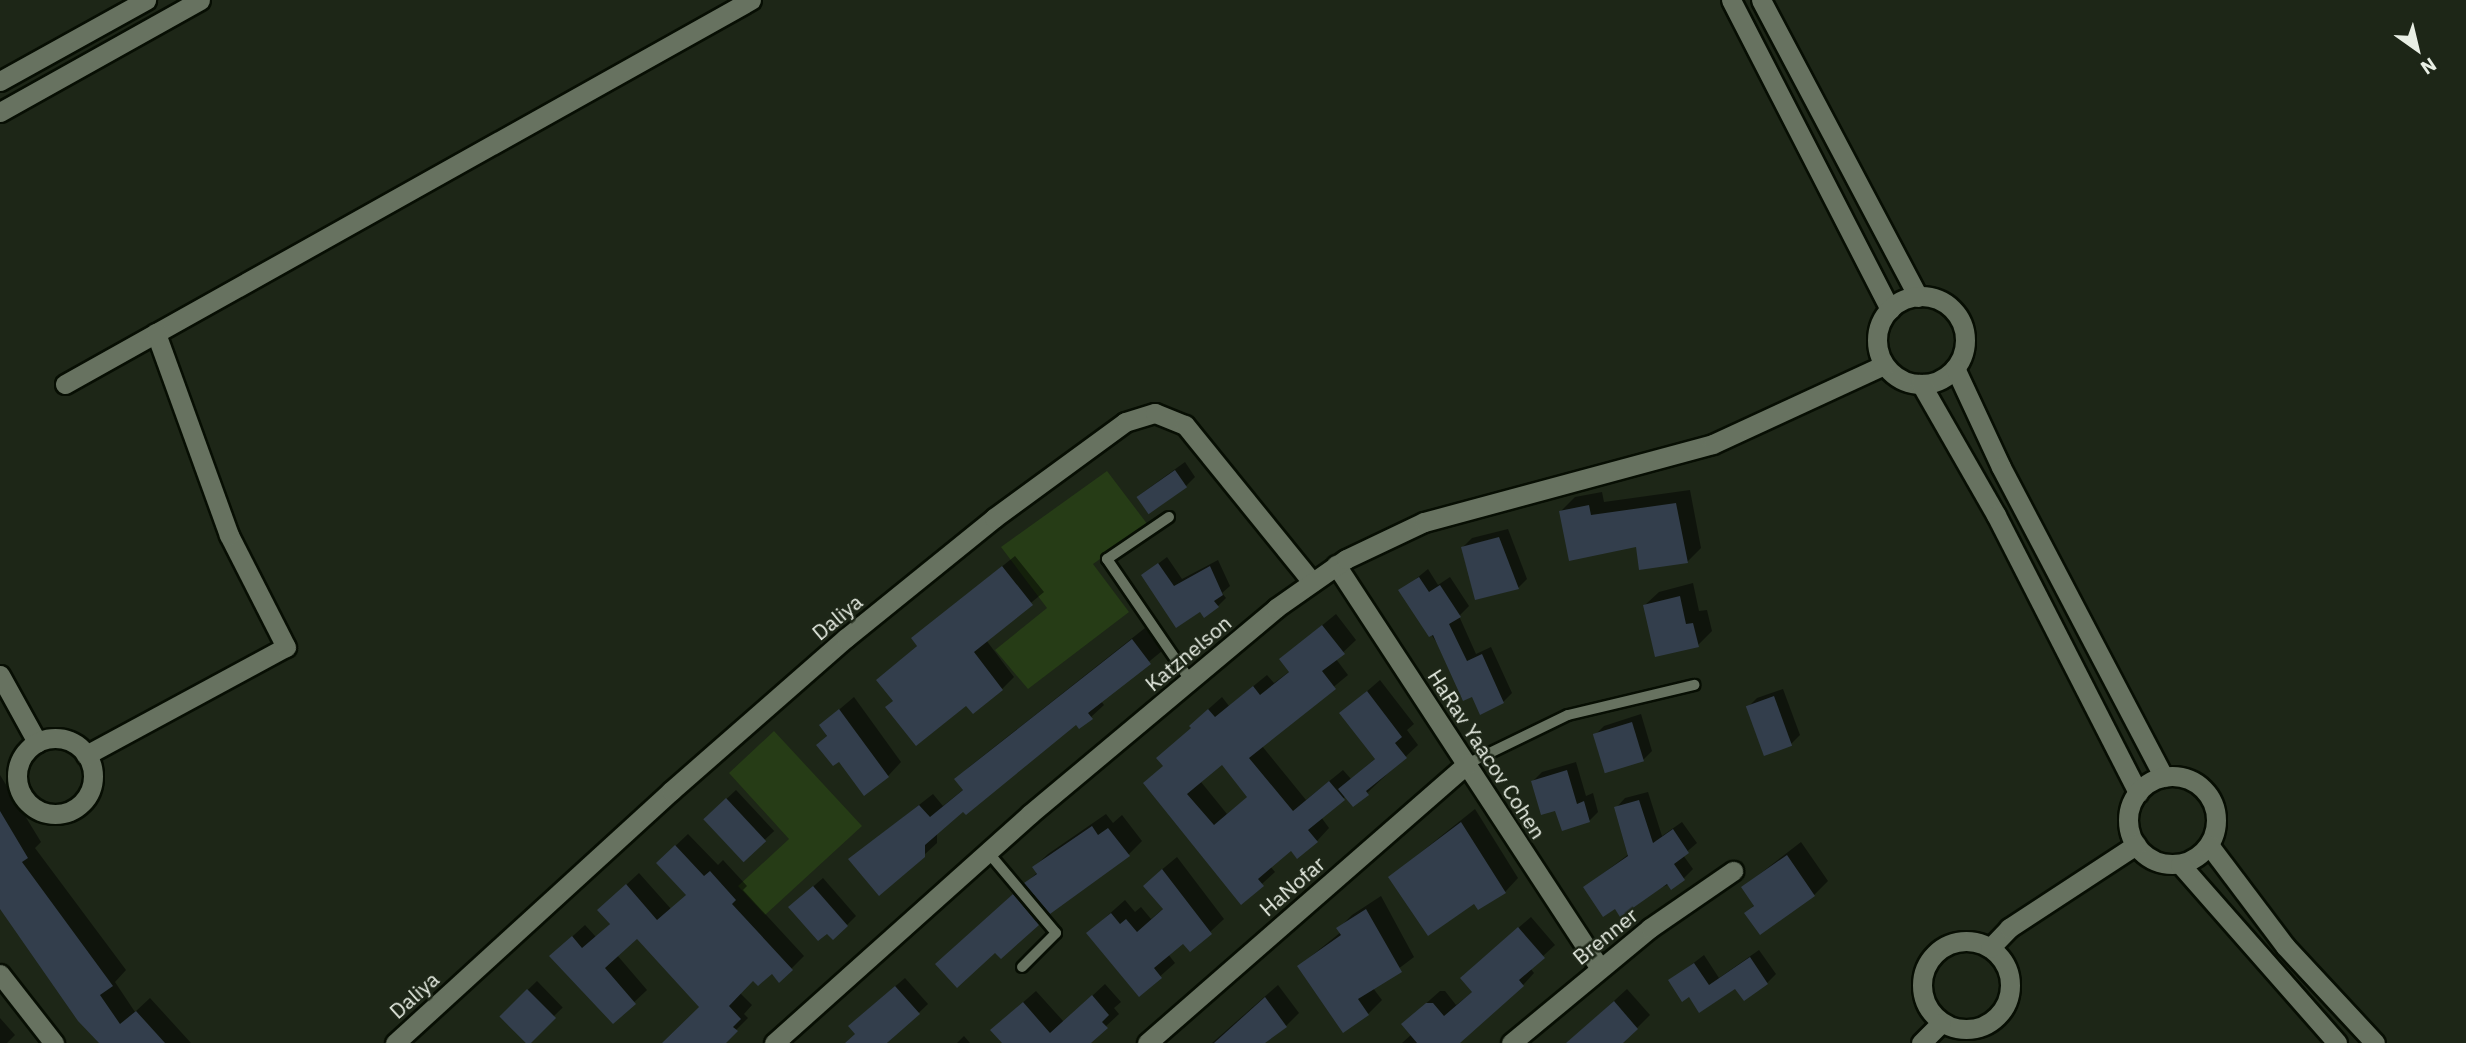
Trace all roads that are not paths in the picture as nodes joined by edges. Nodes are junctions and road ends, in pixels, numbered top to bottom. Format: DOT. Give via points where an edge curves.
graph roads {
  1 [pos="146,0"];
  2 [pos="200,0"];
  3 [pos="751,0"];
  4 [pos="1731,0"];
  5 [pos="1761,0"];
  6 [pos="0,81"];
  7 [pos="0,112"];
  8 [pos="1917,296"];
  9 [pos="1890,309"];
  10 [pos="156,333"];
  11 [pos="1884,365"];
  12 [pos="1955,368"];
  13 [pos="65,384"];
  14 [pos="1921,384"];
  15 [pos="1169,517"];
  16 [pos="1336,565"];
  17 [pos="1312,582"];
  18 [pos="0,675"];
  19 [pos="1190,680"];
  20 [pos="1694,685"];
  21 [pos="37,742"];
  22 [pos="86,755"];
  23 [pos="1467,764"];
  24 [pos="2164,777"];
  25 [pos="2138,793"];
  26 [pos="2136,845"];
  27 [pos="2209,845"];
  28 [pos="987,851"];
  29 [pos="2180,864"];
  30 [pos="1733,871"];
  31 [pos="1990,948"];
  32 [pos="1022,967"];
  33 [pos="1600,968"];
  34 [pos="0,974"];
  35 [pos="1941,1023"];
  36 [pos="1982,1035"];
  37 [pos="780,1041"];
  38 [pos="54,1043"];
  39 [pos="395,1043"];
  40 [pos="1147,1043"];
  41 [pos="1511,1043"];
  42 [pos="1921,1043"];
  43 [pos="2337,1043"];
  44 [pos="2375,1043"];
  1 -- 6 [label="street"];
  2 -- 7 [label="street"];
  3 -- 10 [label="street"];
  4 -- 9 [label="street"];
  5 -- 8 [label="street"];
  8 -- 9 [label="street"];
  8 -- 12 [label="street" via="1938,299 1958,316 1965,340"];
  9 -- 11 [label="street" via="1877,341"];
  10 -- 13 [label="street"];
  10 -- 22 [label="street" via="229,535 286,647"];
  11 -- 14 [label="street" via="1897,377"];
  11 -- 16 [label="street, Katznelson" via="1713,444 1424,522"];
  12 -- 14 [label="street" via="1938,381"];
  12 -- 24 [label="street" via="2001,467"];
  14 -- 25 [label="street" via="1996,515"];
  15 -- 19 [label="lane" via="1107,559"];
  16 -- 17 [label="street, Katznelson"];
  16 -- 23 [label="street, HaRav Yaacov Cohen"];
  17 -- 19 [label="street, Katznelson"];
  17 -- 39 [label="street, Daliya" via="1185,425 1155,413 1125,422 995,518 846,638"];
  18 -- 21 [label="street"];
  19 -- 28 [label="street, Katznelson"];
  20 -- 23 [label="lane" via="1569,715"];
  21 -- 22 [label="street" via="62,738"];
  21 -- 22 [label="street" via="19,762 17,784 27,803 47,814 69,811 87,797 93,776"];
  23 -- 33 [label="street, HaRav Yaacov Cohen"];
  23 -- 40 [label="street, HaNofar"];
  24 -- 25 [label="street"];
  24 -- 27 [label="street" via="2189,779 2209,795 2217,819"];
  25 -- 26 [label="street" via="2128,820"];
  26 -- 29 [label="street" via="2156,862"];
  26 -- 31 [label="street" via="2009,928"];
  27 -- 29 [label="street"];
  27 -- 44 [label="street" via="2285,946"];
  28 -- 32 [label="lane" via="1056,933"];
  28 -- 37 [label="street, Katznelson"];
  29 -- 43 [label="street"];
  30 -- 33 [label="street, Brenner"];
  31 -- 35 [label="street" via="1957,942 1929,961 1922,977 1922,994"];
  31 -- 36 [label="street" via="2006,968 2009,993"];
  33 -- 41 [label="street, Brenner"];
  34 -- 38 [label="street"];
  35 -- 36 [label="street"];
  35 -- 42 [label="street"];
}
